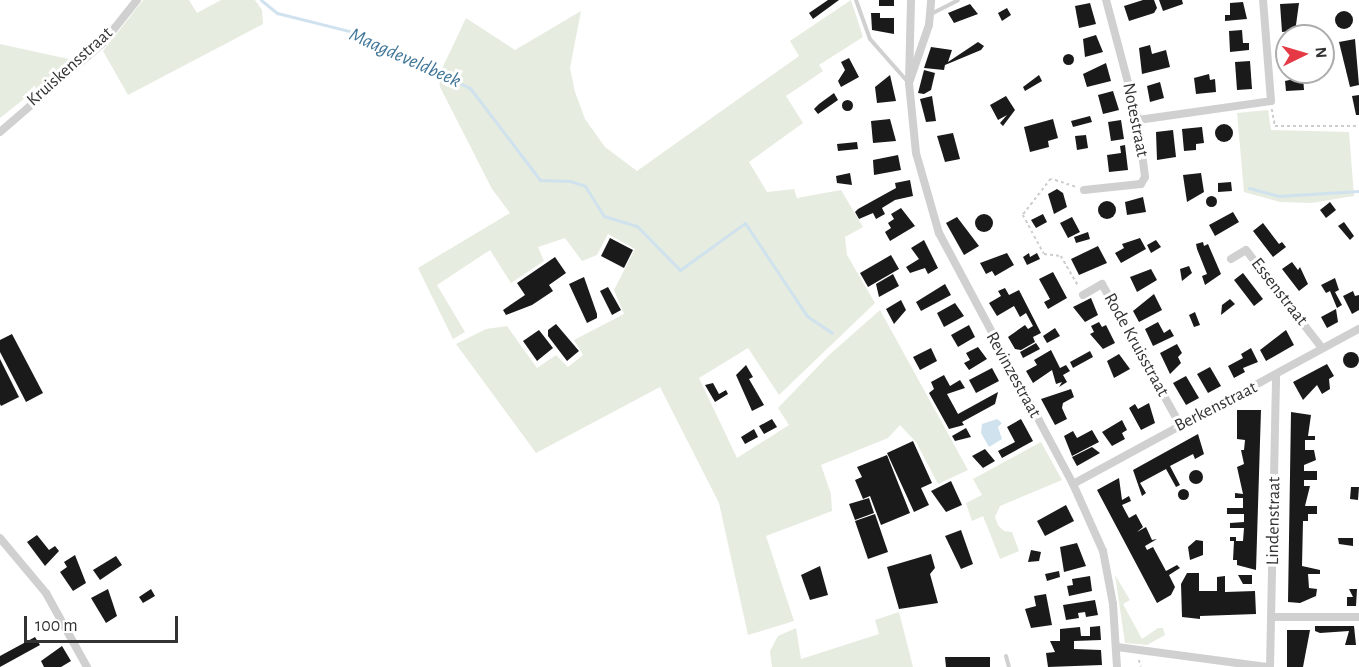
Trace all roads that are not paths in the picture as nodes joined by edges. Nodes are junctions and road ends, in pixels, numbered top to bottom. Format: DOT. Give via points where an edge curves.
graph roads {
  1 [pos="137,0"];
  2 [pos="856,0"];
  3 [pos="911,0"];
  4 [pos="931,0"];
  5 [pos="958,0"];
  6 [pos="1106,0"];
  7 [pos="1263,0"];
  8 [pos="931,14"];
  9 [pos="909,83"];
  10 [pos="1138,120"];
  11 [pos="0,132"];
  12 [pos="1084,190"];
  13 [pos="1231,259"];
  14 [pos="1083,295"];
  15 [pos="1359,329"];
  16 [pos="1322,348"];
  17 [pos="1276,376"];
  18 [pos="1180,425"];
  19 [pos="1073,484"];
  20 [pos="0,538"];
  21 [pos="1272,617"];
  22 [pos="1359,617"];
  23 [pos="1117,647"];
  24 [pos="1006,656"];
  25 [pos="87,667"];
  26 [pos="1009,667"];
  27 [pos="1117,667"];
  28 [pos="1269,667"];
  1 -- 11 [label="street, Kruiskensstraat" via="102,44"];
  2 -- 9 [label="lane" via="870,39"];
  3 -- 9 [label="street, Revinzestraat"];
  4 -- 8 [label="street, Revinzestraat"];
  5 -- 8 [label="lane"];
  6 -- 10 [label="street, Notestraat"];
  7 -- 10 [label="street" via="1271,100"];
  8 -- 9 [label="street, Revinzestraat"];
  9 -- 19 [label="street, Revinzestraat" via="916,153 939,233"];
  10 -- 12 [label="street, Notestraat" via="1145,177 1141,184"];
  13 -- 16 [label="street, Essenstraat" via="1246,250"];
  14 -- 18 [label="street, Rode Kruisstraat" via="1102,284"];
  15 -- 16 [label="street, Berkenstraat"];
  16 -- 17 [label="street, Berkenstraat"];
  17 -- 18 [label="street, Berkenstraat"];
  17 -- 21 [label="street, Lindenstraat"];
  18 -- 19 [label="street, Berkenstraat"];
  19 -- 23 [label="street, Revinzestraat" via="1103,551"];
  20 -- 25 [label="street" via="46,593"];
  21 -- 22 [label="street"];
  21 -- 28 [label="street, Lindenstraat"];
  23 -- 27 [label="street, Revinzestraat"];
  23 -- 28 [label="street"];
  24 -- 26 [label="lane"];
}
